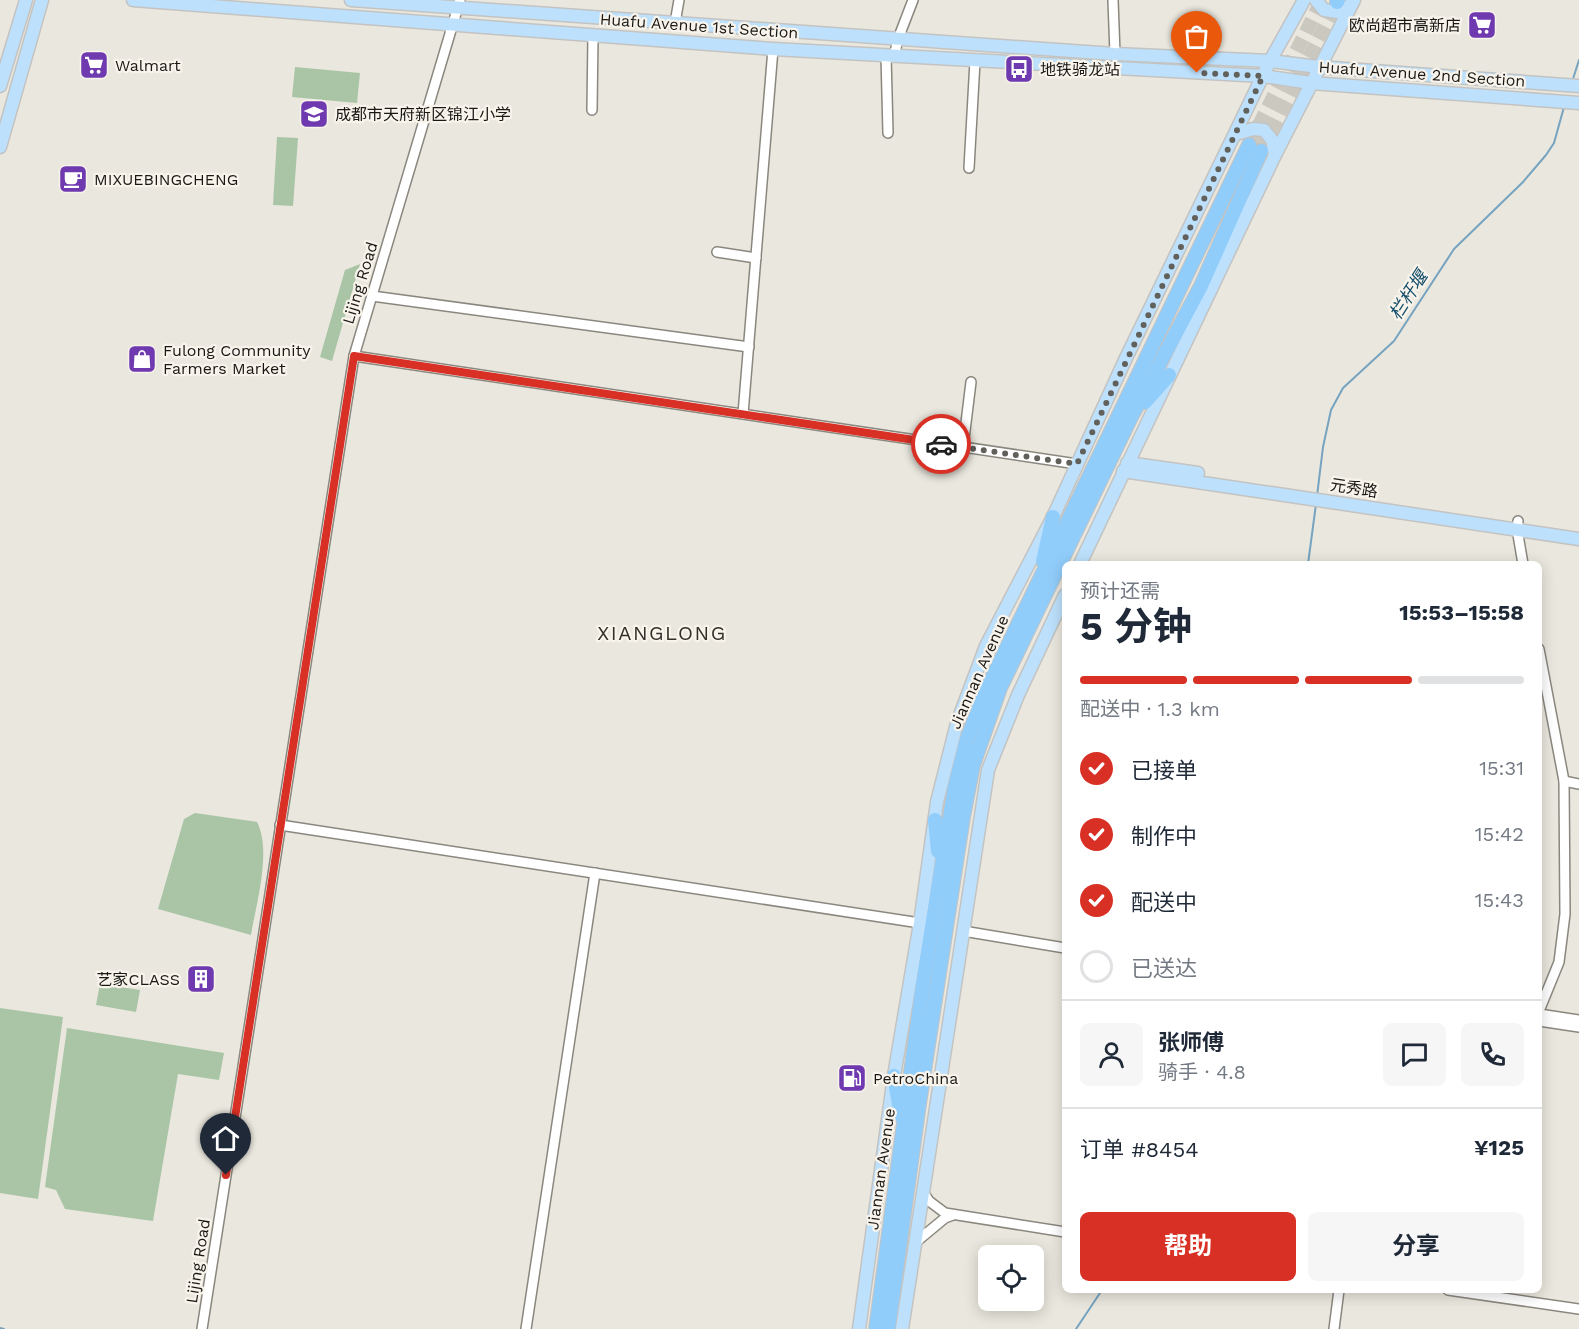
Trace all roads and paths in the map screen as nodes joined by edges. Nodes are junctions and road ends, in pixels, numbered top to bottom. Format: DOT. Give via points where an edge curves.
graph roads {
  1 [pos="26,0"];
  2 [pos="42,0"];
  3 [pos="133,0"];
  4 [pos="351,0"];
  5 [pos="679,0"];
  6 [pos="913,0"];
  7 [pos="1113,0"];
  8 [pos="1304,0"];
  9 [pos="1316,0"];
  10 [pos="414,2"];
  11 [pos="1353,2"];
  12 [pos="459,4"];
  13 [pos="675,23"];
  14 [pos="453,24"];
  15 [pos="593,35"];
  16 [pos="898,39"];
  17 [pos="773,49"];
  18 [pos="1115,54"];
  19 [pos="890,56"];
  20 [pos="1270,61"];
  21 [pos="975,62"];
  22 [pos="1319,67"];
  23 [pos="1263,76"];
  24 [pos="1311,82"];
  25 [pos="0,86"];
  26 [pos="1579,86"];
  27 [pos="1578,103"];
  28 [pos="592,110"];
  29 [pos="888,133"];
  30 [pos="1236,134"];
  31 [pos="0,147"];
  32 [pos="1262,150"];
  33 [pos="969,168"];
  34 [pos="717,252"];
  35 [pos="756,258"];
  36 [pos="372,296"];
  37 [pos="749,347"];
  38 [pos="354,356"];
  39 [pos="1169,375"];
  40 [pos="971,382"];
  41 [pos="743,414"];
  42 [pos="1130,419"];
  43 [pos="963,447"];
  44 [pos="1077,464"];
  45 [pos="1125,467"];
  46 [pos="1053,517"];
  47 [pos="1517,525"];
  48 [pos="1579,531"];
  49 [pos="1579,539"];
  50 [pos="1081,561"];
  51 [pos="1523,561"];
  52 [pos="1038,585"];
  53 [pos="1062,601"];
  54 [pos="1542,665"];
  55 [pos="1564,781"];
  56 [pos="1579,784"];
  57 [pos="935,820"];
  58 [pos="280,825"];
  59 [pos="596,873"];
  60 [pos="920,923"];
  61 [pos="963,931"];
  62 [pos="931,936"];
  63 [pos="1062,948"];
  64 [pos="1542,1004"];
  65 [pos="1542,1013"];
  66 [pos="1579,1020"];
  67 [pos="1542,1021"];
  68 [pos="1579,1027"];
  69 [pos="894,1077"];
  70 [pos="903,1130"];
  71 [pos="922,1192"];
  72 [pos="953,1215"];
  73 [pos="1062,1232"];
  74 [pos="916,1242"];
  75 [pos="1339,1293"];
  76 [pos="1469,1293"];
  77 [pos="1579,1309"];
  78 [pos="202,1329"];
  79 [pos="526,1329"];
  80 [pos="859,1329"];
  81 [pos="876,1329"];
  82 [pos="888,1329"];
  83 [pos="902,1329"];
  84 [pos="1334,1329"];
  1 -- 25 [label="main road"];
  2 -- 31 [label="main road"];
  3 -- 14 [label="main road, Huafu Avenue 1st Section"];
  4 -- 10 [label="main road"];
  5 -- 13 [label="street"];
  6 -- 16 [label="street"];
  7 -- 18 [label="street"];
  8 -- 20 [label="main road"];
  9 -- 11 [label="main road" via="1324,10 1338,12"];
  10 -- 12 [label="main road"];
  11 -- 22 [label="main road"];
  12 -- 13 [label="main road"];
  12 -- 14 [label="street, Lijing Road"];
  13 -- 16 [label="main road"];
  14 -- 15 [label="main road, Huafu Avenue 1st Section"];
  14 -- 36 [label="street, Lijing Road"];
  15 -- 17 [label="main road, Huafu Avenue 1st Section"];
  15 -- 28 [label="street"];
  16 -- 18 [label="main road"];
  16 -- 19 [label="street"];
  17 -- 19 [label="main road, Huafu Avenue 1st Section"];
  17 -- 35 [label="street"];
  18 -- 20 [label="main road"];
  19 -- 21 [label="main road, Huafu Avenue 1st Section"];
  19 -- 29 [label="street"];
  20 -- 22 [label="main road"];
  20 -- 23 [label="main road"];
  21 -- 23 [label="main road, Huafu Avenue 1st Section"];
  21 -- 33 [label="street"];
  22 -- 24 [label="main road"];
  22 -- 26 [label="main road"];
  23 -- 24 [label="main road, Huafu Avenue 2nd Section"];
  23 -- 30 [label="main road"];
  24 -- 27 [label="main road, Huafu Avenue 2nd Section"];
  24 -- 32 [label="main road"];
  30 -- 32 [label="main road" via="1264,130 1272,140"];
  30 -- 44 [label="main road"];
  32 -- 39 [label="main road"];
  32 -- 42 [label="highway, Jiannan Avenue" via="1201,286"];
  32 -- 52 [label="highway, Jiannan Avenue"];
  34 -- 35 [label="street"];
  35 -- 37 [label="street"];
  36 -- 37 [label="street"];
  36 -- 38 [label="street, Lijing Road"];
  37 -- 41 [label="street"];
  38 -- 41 [label="street"];
  38 -- 58 [label="street, Lijing Road"];
  39 -- 42 [label="highway"];
  39 -- 45 [label="main road"];
  40 -- 43 [label="street"];
  41 -- 43 [label="street"];
  42 -- 82 [label="highway, Jiannan Avenue" via="1000,688 973,765 918,1104"];
  43 -- 44 [label="street"];
  44 -- 46 [label="main road"];
  45 -- 47 [label="main road, 元秀路"];
  45 -- 50 [label="main road"];
  46 -- 52 [label="highway"];
  46 -- 57 [label="main road" via="986,646 950,748"];
  47 -- 48 [label="main road, 元秀路"];
  47 -- 49 [label="main road, 元秀路"];
  47 -- 51 [label="street"];
  52 -- 62 [label="highway, Jiannan Avenue" via="967,739 955,787"];
  53 -- 61 [label="main road" via="988,770"];
  54 -- 55 [label="street"];
  55 -- 56 [label="street"];
  55 -- 64 [label="street" via="1564,938"];
  57 -- 60 [label="main road"];
  57 -- 62 [label="highway" via="939,846"];
  58 -- 59 [label="street"];
  58 -- 78 [label="street, Lijing Road"];
  59 -- 60 [label="street"];
  59 -- 79 [label="street"];
  60 -- 69 [label="main road"];
  61 -- 63 [label="street"];
  61 -- 71 [label="main road"];
  62 -- 70 [label="highway, Jiannan Avenue"];
  65 -- 66 [label="street"];
  67 -- 68 [label="street"];
  69 -- 70 [label="highway"];
  69 -- 80 [label="main road"];
  70 -- 81 [label="highway, Jiannan Avenue"];
  71 -- 72 [label="street" via="945,1213"];
  71 -- 74 [label="main road"];
  72 -- 73 [label="street"];
  72 -- 74 [label="street"];
  74 -- 83 [label="main road"];
  75 -- 84 [label="street"];
  76 -- 77 [label="street"];
}
